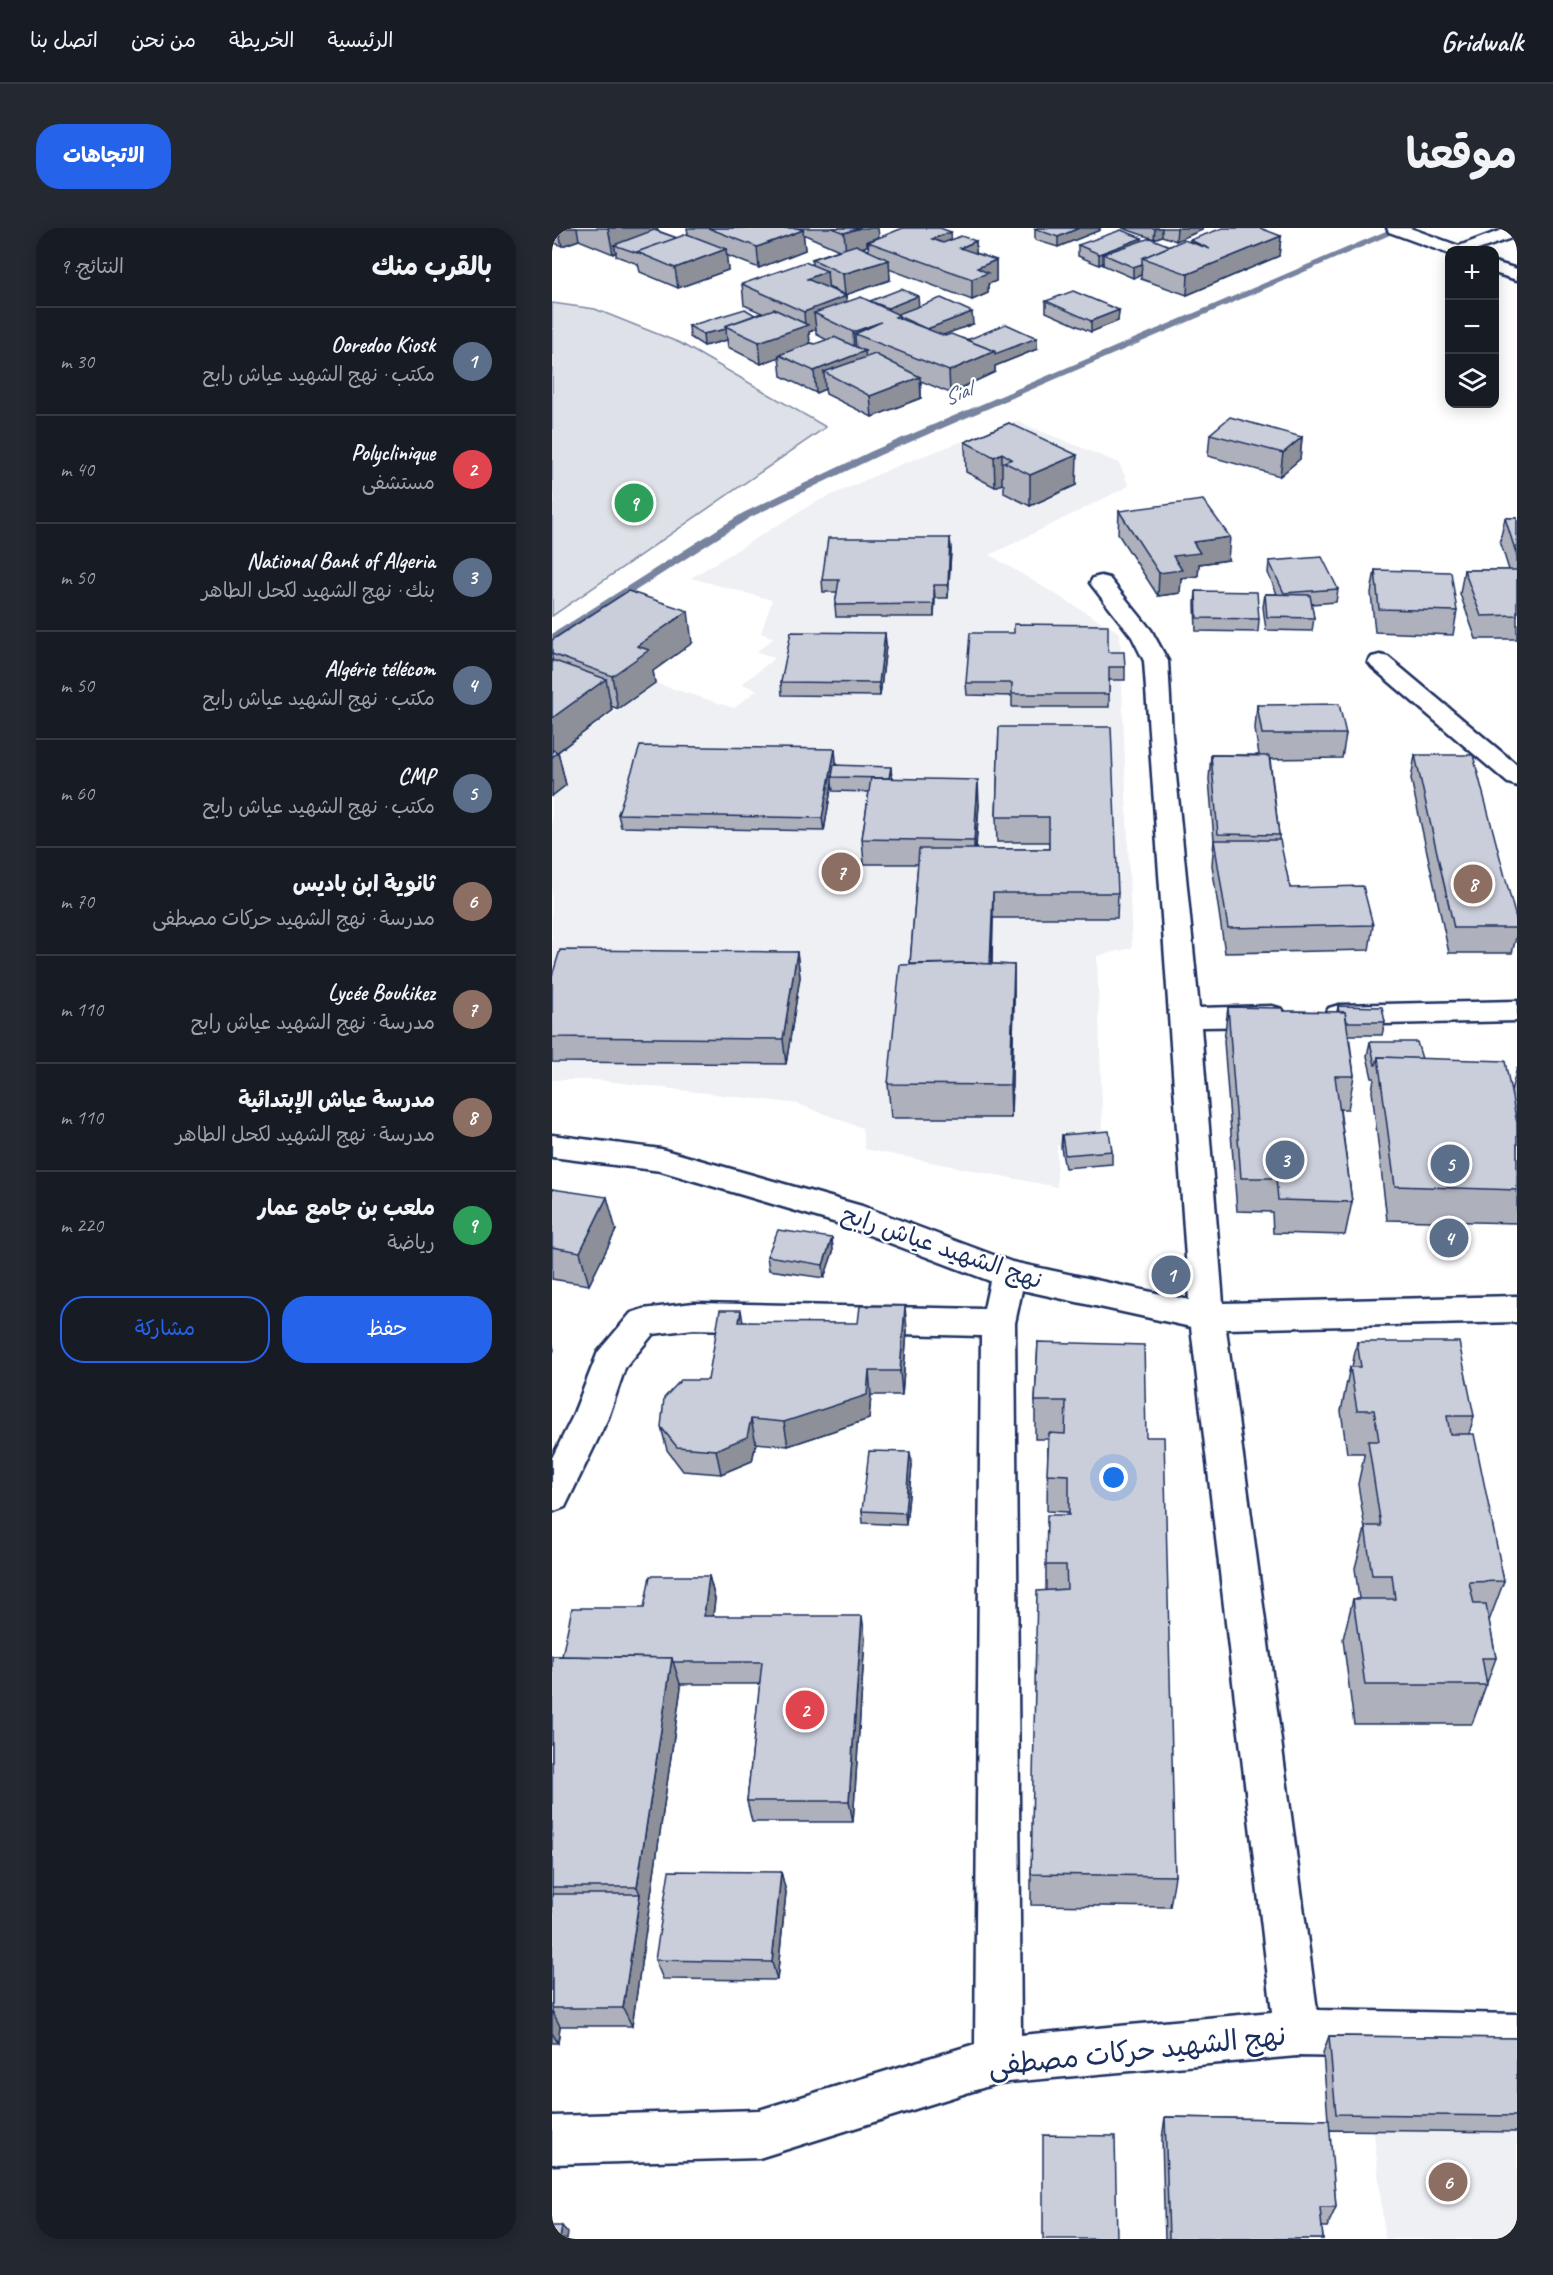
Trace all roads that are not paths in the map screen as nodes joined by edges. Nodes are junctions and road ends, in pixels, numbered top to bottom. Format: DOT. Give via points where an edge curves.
graph roads {
  1 [pos="1395,228"];
  2 [pos="1517,230"];
  3 [pos="1475,246"];
  4 [pos="1445,248"];
  5 [pos="1499,269"];
  6 [pos="1517,276"];
  7 [pos="1101,583"];
  8 [pos="1380,662"];
  9 [pos="1517,778"];
  10 [pos="1517,1011"];
  11 [pos="1185,1018"];
  12 [pos="552,1146"];
  13 [pos="1008,1274"];
  14 [pos="1517,1309"];
  15 [pos="1207,1317"];
  16 [pos="998,1323"];
  17 [pos="552,1496"];
  18 [pos="1298,2033"];
  19 [pos="1517,2037"];
  20 [pos="998,2060"];
  21 [pos="552,2140"];
  1 -- 4 [label="street"];
  2 -- 3 [label="street"];
  5 -- 6 [label="street"];
  7 -- 11 [label="street" via="1143,635 1156,661"];
  8 -- 9 [label="street"];
  10 -- 11 [label="street"];
  11 -- 15 [label="street"];
  12 -- 13 [label="street, نهج الشهيد عياش رابح" via="661,1160 850,1215"];
  13 -- 15 [label="street, نهج الشهيد عياش رابح"];
  13 -- 16 [label="street"];
  14 -- 15 [label="street, نهج الشهيد عياش رابح"];
  15 -- 18 [label="street"];
  16 -- 17 [label="street" via="694,1316 643,1322 610,1362 590,1418"];
  16 -- 20 [label="street"];
  18 -- 19 [label="street, نهج الشهيد حركات مصطفى"];
  18 -- 20 [label="street, نهج الشهيد حركات مصطفى"];
  20 -- 21 [label="street, نهج الشهيد حركات مصطفى" via="759,2134"];
}
